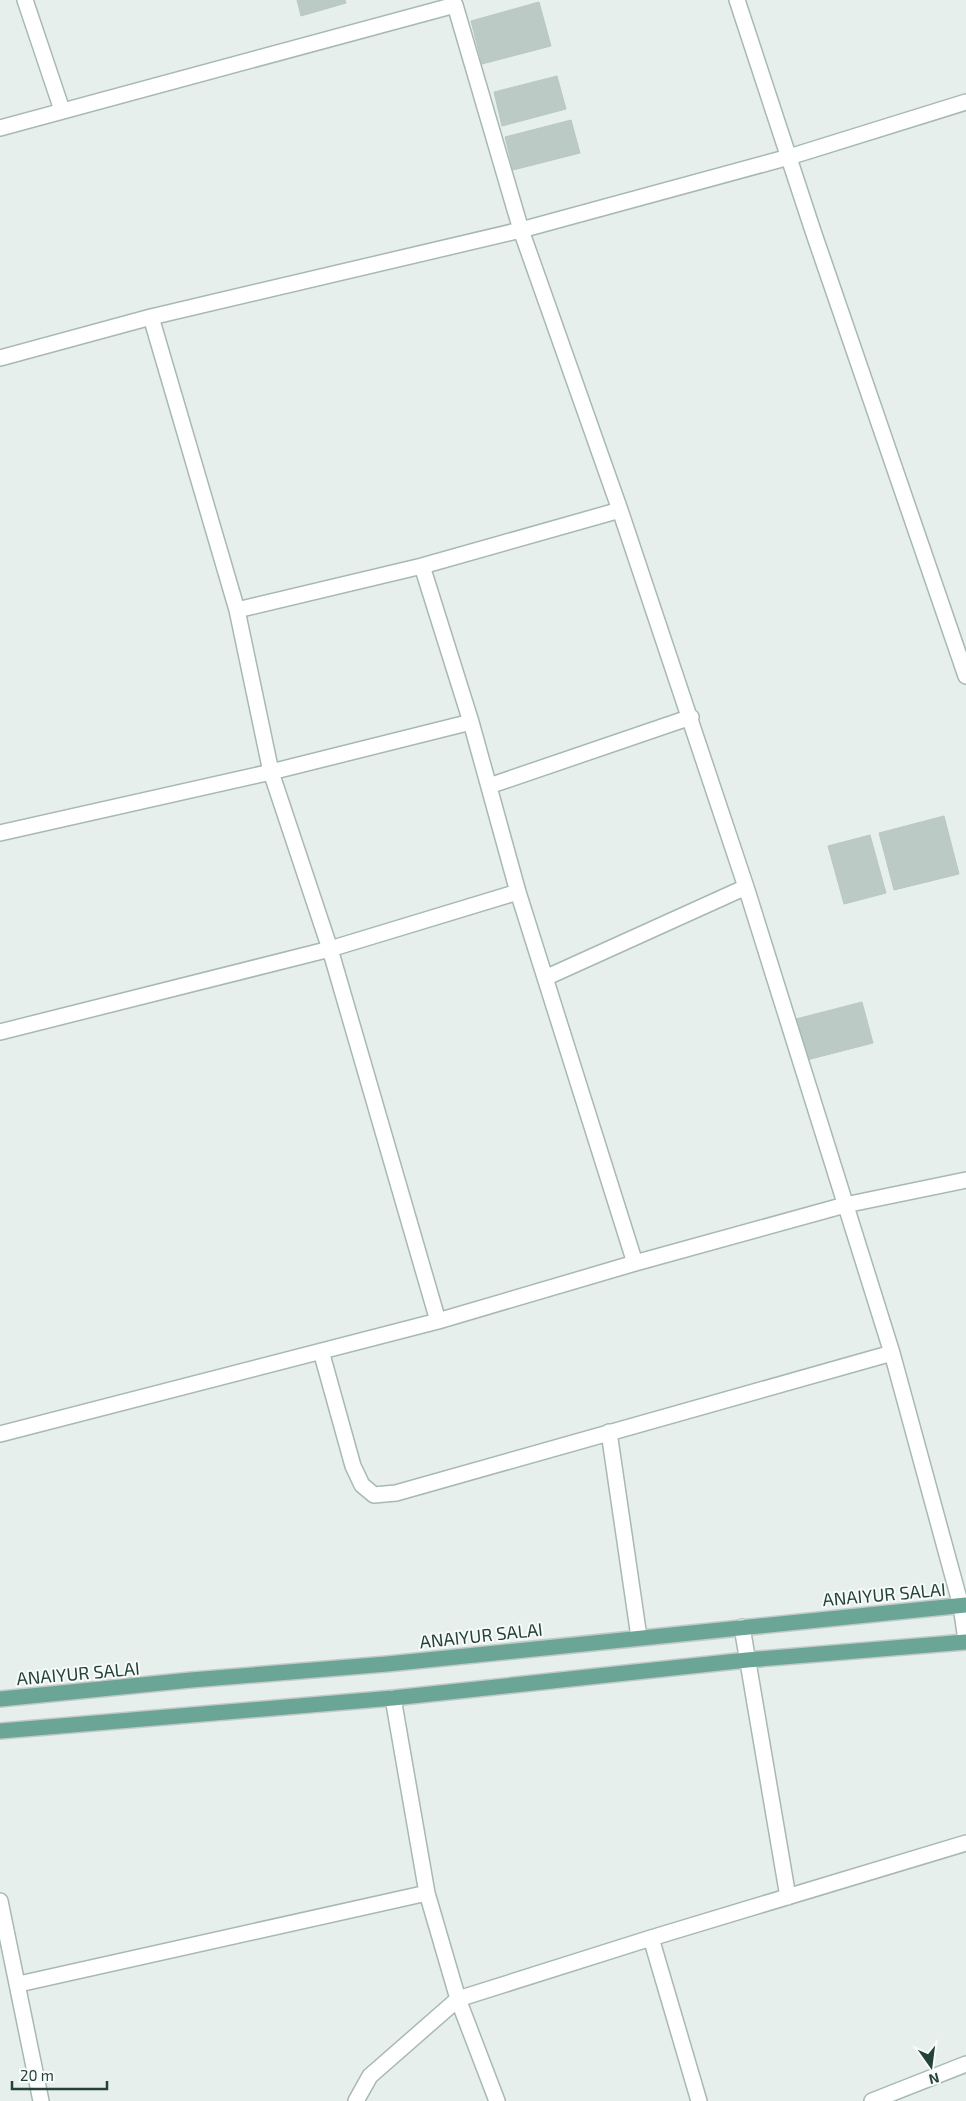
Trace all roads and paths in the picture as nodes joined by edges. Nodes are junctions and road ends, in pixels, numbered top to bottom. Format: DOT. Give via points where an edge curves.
graph roads {
  1 [pos="25,0"];
  2 [pos="738,0"];
  3 [pos="454,3"];
  4 [pos="966,102"];
  5 [pos="62,110"];
  6 [pos="0,128"];
  7 [pos="789,157"];
  8 [pos="521,230"];
  9 [pos="151,317"];
  10 [pos="0,358"];
  11 [pos="620,510"];
  12 [pos="422,566"];
  13 [pos="237,610"];
  14 [pos="966,676"];
  15 [pos="690,717"];
  16 [pos="471,722"];
  17 [pos="271,772"];
  18 [pos="489,786"];
  19 [pos="0,833"];
  20 [pos="746,886"];
  21 [pos="518,892"];
  22 [pos="330,949"];
  23 [pos="545,978"];
  24 [pos="0,1032"];
  25 [pos="966,1180"];
  26 [pos="844,1204"];
  27 [pos="634,1263"];
  28 [pos="438,1322"];
  29 [pos="321,1351"];
  30 [pos="892,1353"];
  31 [pos="608,1432"];
  32 [pos="0,1434"];
  33 [pos="963,1606"];
  34 [pos="742,1627"];
  35 [pos="639,1637"];
  36 [pos="966,1641"];
  37 [pos="747,1660"];
  38 [pos="393,1698"];
  39 [pos="0,1699"];
  40 [pos="0,1731"];
  41 [pos="966,1844"];
  42 [pos="427,1893"];
  43 [pos="788,1897"];
  44 [pos="0,1901"];
  45 [pos="651,1938"];
  46 [pos="19,1984"];
  47 [pos="458,1999"];
  48 [pos="966,2064"];
  49 [pos="41,2101"];
  50 [pos="356,2101"];
  51 [pos="497,2101"];
  52 [pos="700,2101"];
  53 [pos="872,2101"];
  1 -- 5 [label="street"];
  2 -- 7 [label="street"];
  3 -- 5 [label="street"];
  3 -- 8 [label="street"];
  4 -- 7 [label="street"];
  5 -- 6 [label="street"];
  7 -- 8 [label="street"];
  7 -- 14 [label="street"];
  8 -- 9 [label="street"];
  8 -- 11 [label="street"];
  9 -- 10 [label="street"];
  9 -- 13 [label="street"];
  11 -- 12 [label="street"];
  11 -- 15 [label="street"];
  12 -- 13 [label="street"];
  12 -- 16 [label="street"];
  13 -- 17 [label="street"];
  15 -- 18 [label="street"];
  15 -- 20 [label="street"];
  16 -- 17 [label="street"];
  16 -- 18 [label="street"];
  17 -- 19 [label="street"];
  17 -- 22 [label="street"];
  18 -- 21 [label="street"];
  20 -- 23 [label="street"];
  20 -- 26 [label="street"];
  21 -- 22 [label="street"];
  21 -- 23 [label="street"];
  22 -- 24 [label="street"];
  22 -- 28 [label="street"];
  23 -- 27 [label="street"];
  25 -- 26 [label="street"];
  26 -- 27 [label="street"];
  26 -- 30 [label="street"];
  27 -- 28 [label="street"];
  28 -- 29 [label="street"];
  29 -- 31 [label="street" via="353,1466 362,1485 374,1495 396,1493"];
  29 -- 32 [label="street"];
  30 -- 31 [label="street"];
  30 -- 33 [label="street"];
  31 -- 35 [label="street"];
  33 -- 34 [label="main road, ANAIYUR SALAI"];
  33 -- 36 [label="street"];
  34 -- 35 [label="main road, ANAIYUR SALAI"];
  34 -- 37 [label="street"];
  35 -- 39 [label="main road, ANAIYUR SALAI" via="388,1664"];
  36 -- 37 [label="main road"];
  37 -- 38 [label="main road"];
  37 -- 43 [label="street"];
  38 -- 40 [label="main road"];
  38 -- 42 [label="street"];
  41 -- 43 [label="street"];
  42 -- 46 [label="street"];
  42 -- 47 [label="street"];
  43 -- 45 [label="street"];
  44 -- 46 [label="street"];
  45 -- 47 [label="street"];
  45 -- 52 [label="street"];
  46 -- 49 [label="street"];
  47 -- 50 [label="street" via="370,2076"];
  47 -- 51 [label="street"];
  48 -- 53 [label="street"];
}
